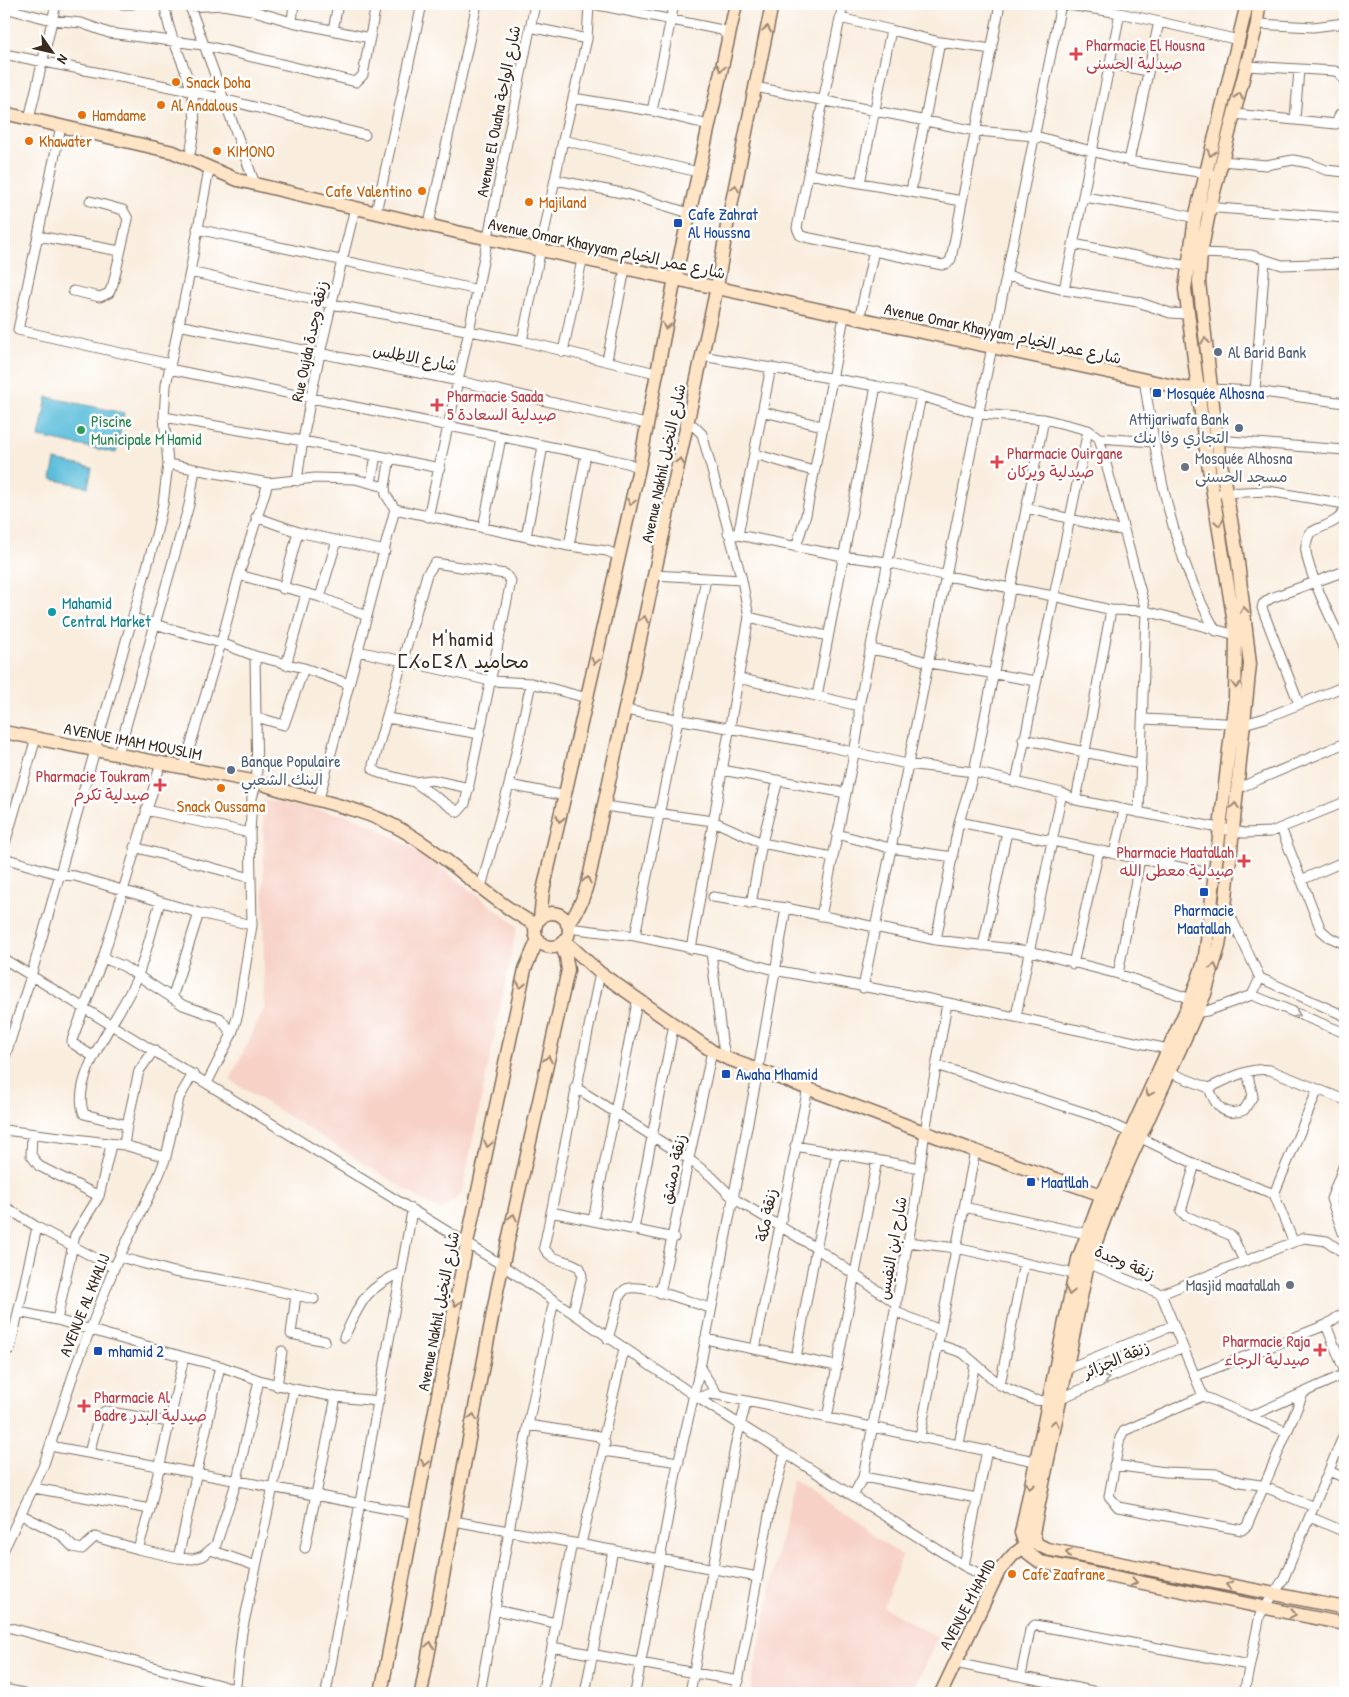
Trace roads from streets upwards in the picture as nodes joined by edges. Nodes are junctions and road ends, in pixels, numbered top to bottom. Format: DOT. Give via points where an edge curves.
graph roads {
  1 [pos="56,4"];
  2 [pos="123,4"];
  3 [pos="132,4"];
  4 [pos="165,4"];
  5 [pos="294,4"];
  6 [pos="338,4"];
  7 [pos="376,4"];
  8 [pos="422,4"];
  9 [pos="476,4"];
  10 [pos="535,4"];
  11 [pos="591,4"];
  12 [pos="674,4"];
  13 [pos="736,4"];
  14 [pos="772,4"];
  15 [pos="843,4"];
  16 [pos="1000,4"];
  17 [pos="1062,4"];
  18 [pos="1247,4"];
  19 [pos="1259,4"];
  20 [pos="189,5"];
  21 [pos="252,7"];
  22 [pos="4,8"];
  23 [pos="1120,14"];
  24 [pos="840,18"];
  25 [pos="52,20"];
  26 [pos="670,21"];
  27 [pos="292,22"];
  28 [pos="1159,22"];
  29 [pos="1345,23"];
  30 [pos="1257,24"];
  31 [pos="530,28"];
  32 [pos="333,30"];
  33 [pos="891,30"];
  34 [pos="370,38"];
  35 [pos="728,38"];
  36 [pos="587,39"];
  37 [pos="174,40"];
  38 [pos="1239,40"];
  39 [pos="940,42"];
  40 [pos="203,45"];
  41 [pos="992,48"];
  42 [pos="4,54"];
  43 [pos="43,61"];
  44 [pos="1110,64"];
  45 [pos="1246,66"];
  46 [pos="1299,70"];
  47 [pos="1148,72"];
  48 [pos="1345,82"];
  49 [pos="755,87"];
  50 [pos="191,91"];
  51 [pos="573,98"];
  52 [pos="822,100"];
  53 [pos="225,101"];
  54 [pos="652,111"];
  55 [pos="875,111"];
  56 [pos="4,113"];
  57 [pos="1345,113"];
  58 [pos="1234,114"];
  59 [pos="29,119"];
  60 [pos="1295,119"];
  61 [pos="924,120"];
  62 [pos="61,126"];
  63 [pos="708,128"];
  64 [pos="976,131"];
  65 [pos="365,135"];
  66 [pos="1036,136"];
  67 [pos="563,140"];
  68 [pos="1094,150"];
  69 [pos="188,158"];
  70 [pos="1129,161"];
  71 [pos="1222,161"];
  72 [pos="208,169"];
  73 [pos="698,172"];
  74 [pos="1345,172"];
  75 [pos="809,174"];
  76 [pos="1212,174"];
  77 [pos="556,180"];
  78 [pos="860,183"];
  79 [pos="254,184"];
  80 [pos="912,191"];
  81 [pos="1084,197"];
  82 [pos="90,201"];
  83 [pos="962,202"];
  84 [pos="1204,207"];
  85 [pos="355,208"];
  86 [pos="376,212"];
  87 [pos="689,213"];
  88 [pos="1195,218"];
  89 [pos="1345,218"];
  90 [pos="429,224"];
  91 [pos="197,229"];
  92 [pos="38,236"];
  93 [pos="488,238"];
  94 [pos="1073,244"];
  95 [pos="540,250"];
  96 [pos="874,250"];
  97 [pos="120,251"];
  98 [pos="1202,252"];
  99 [pos="582,260"];
  100 [pos="1265,260"];
  101 [pos="342,262"];
  102 [pos="1345,263"];
  103 [pos="1187,266"];
  104 [pos="624,269"];
  105 [pos="190,272"];
  106 [pos="1007,276"];
  107 [pos="675,278"];
  108 [pos="717,288"];
  109 [pos="478,290"];
  110 [pos="1064,290"];
  111 [pos="73,291"];
  112 [pos="332,304"];
  113 [pos="1187,314"];
  114 [pos="844,317"];
  115 [pos="858,320"];
  116 [pos="178,325"];
  117 [pos="469,331"];
  118 [pos="522,341"];
  119 [pos="993,348"];
  120 [pos="563,352"];
  121 [pos="320,355"];
  122 [pos="702,356"];
  123 [pos="607,360"];
  124 [pos="169,367"];
  125 [pos="771,367"];
  126 [pos="656,373"];
  127 [pos="1144,379"];
  128 [pos="832,380"];
  129 [pos="459,381"];
  130 [pos="876,386"];
  131 [pos="1204,389"];
  132 [pos="1255,390"];
  133 [pos="921,396"];
  134 [pos="312,398"];
  135 [pos="1345,403"];
  136 [pos="764,412"];
  137 [pos="980,414"];
  138 [pos="164,417"];
  139 [pos="1044,419"];
  140 [pos="646,424"];
  141 [pos="449,426"];
  142 [pos="822,426"];
  143 [pos="687,427"];
  144 [pos="1088,430"];
  145 [pos="501,438"];
  146 [pos="1099,438"];
  147 [pos="303,440"];
  148 [pos="1154,442"];
  149 [pos="1211,442"];
  150 [pos="543,446"];
  151 [pos="1345,450"];
  152 [pos="586,454"];
  153 [pos="755,454"];
  154 [pos="376,455"];
  155 [pos="390,457"];
  156 [pos="168,464"];
  157 [pos="440,468"];
  158 [pos="639,468"];
  159 [pos="196,469"];
  160 [pos="814,471"];
  161 [pos="298,481"];
  162 [pos="268,483"];
  163 [pos="370,483"];
  164 [pos="385,487"];
  165 [pos="1220,494"];
  166 [pos="1345,504"];
  167 [pos="1026,508"];
  168 [pos="1345,508"];
  169 [pos="395,509"];
  170 [pos="256,517"];
  171 [pos="428,517"];
  172 [pos="1069,518"];
  173 [pos="483,528"];
  174 [pos="1123,530"];
  175 [pos="298,532"];
  176 [pos="728,533"];
  177 [pos="738,535"];
  178 [pos="526,536"];
  179 [pos="337,540"];
  180 [pos="569,546"];
  181 [pos="796,547"];
  182 [pos="385,551"];
  183 [pos="619,556"];
  184 [pos="843,556"];
  185 [pos="887,562"];
  186 [pos="1345,571"];
  187 [pos="238,575"];
  188 [pos="654,576"];
  189 [pos="947,576"];
  190 [pos="706,579"];
  191 [pos="742,580"];
  192 [pos="1316,582"];
  193 [pos="1010,587"];
  194 [pos="283,588"];
  195 [pos="306,594"];
  196 [pos="1053,596"];
  197 [pos="320,597"];
  198 [pos="1111,610"];
  199 [pos="1146,611"];
  200 [pos="367,616"];
  201 [pos="749,617"];
  202 [pos="133,618"];
  203 [pos="155,626"];
  204 [pos="1216,631"];
  205 [pos="827,636"];
  206 [pos="1242,636"];
  207 [pos="222,643"];
  208 [pos="870,649"];
  209 [pos="1345,649"];
  210 [pos="358,652"];
  211 [pos="256,656"];
  212 [pos="402,662"];
  213 [pos="930,663"];
  214 [pos="286,665"];
  215 [pos="304,668"];
  216 [pos="993,674"];
  217 [pos="738,678"];
  218 [pos="491,680"];
  219 [pos="1036,681"];
  220 [pos="349,684"];
  221 [pos="531,684"];
  222 [pos="1345,686"];
  223 [pos="817,696"];
  224 [pos="587,698"];
  225 [pos="1299,704"];
  226 [pos="859,706"];
  227 [pos="625,710"];
  228 [pos="256,717"];
  229 [pos="387,718"];
  230 [pos="680,718"];
  231 [pos="1144,719"];
  232 [pos="1238,724"];
  233 [pos="729,728"];
  234 [pos="4,732"];
  235 [pos="480,734"];
  236 [pos="36,738"];
  237 [pos="1024,740"];
  238 [pos="1345,743"];
  239 [pos="95,750"];
  240 [pos="1085,753"];
  241 [pos="118,754"];
  242 [pos="854,754"];
  243 [pos="161,763"];
  244 [pos="907,764"];
  245 [pos="1141,764"];
  246 [pos="184,767"];
  247 [pos="722,770"];
  248 [pos="974,772"];
  249 [pos="778,780"];
  250 [pos="257,782"];
  251 [pos="414,782"];
  252 [pos="1016,782"];
  253 [pos="509,785"];
  254 [pos="1237,786"];
  255 [pos="469,788"];
  256 [pos="846,793"];
  257 [pos="1062,793"];
  258 [pos="566,796"];
  259 [pos="319,800"];
  260 [pos="1076,800"];
  261 [pos="1345,802"];
  262 [pos="604,806"];
  263 [pos="146,810"];
  264 [pos="1124,810"];
  265 [pos="1139,812"];
  266 [pos="658,813"];
  267 [pos="713,821"];
  268 [pos="960,822"];
  269 [pos="1280,828"];
  270 [pos="1226,830"];
  271 [pos="1007,832"];
  272 [pos="250,833"];
  273 [pos="838,834"];
  274 [pos="1052,841"];
  275 [pos="762,843"];
  276 [pos="4,847"];
  277 [pos="134,847"];
  278 [pos="890,848"];
  279 [pos="1099,850"];
  280 [pos="1114,854"];
  281 [pos="832,857"];
  282 [pos="953,857"];
  283 [pos="4,858"];
  284 [pos="1140,859"];
  285 [pos="1345,861"];
  286 [pos="61,874"];
  287 [pos="1214,874"];
  288 [pos="251,878"];
  289 [pos="1301,880"];
  290 [pos="481,887"];
  291 [pos="122,890"];
  292 [pos="712,897"];
  293 [pos="160,902"];
  294 [pos="751,904"];
  295 [pos="786,908"];
  296 [pos="199,913"];
  297 [pos="1217,915"];
  298 [pos="821,916"];
  299 [pos="538,922"];
  300 [pos="252,925"];
  301 [pos="568,926"];
  302 [pos="875,929"];
  303 [pos="635,936"];
  304 [pos="538,939"];
  305 [pos="936,940"];
  306 [pos="563,943"];
  307 [pos="1345,944"];
  308 [pos="982,946"];
  309 [pos="691,949"];
  310 [pos="1030,951"];
  311 [pos="711,952"];
  312 [pos="579,955"];
  313 [pos="103,958"];
  314 [pos="4,959"];
  315 [pos="568,964"];
  316 [pos="1073,964"];
  317 [pos="774,970"];
  318 [pos="600,973"];
  319 [pos="1118,974"];
  320 [pos="31,976"];
  321 [pos="138,977"];
  322 [pos="1260,978"];
  323 [pos="863,988"];
  324 [pos="1252,995"];
  325 [pos="172,998"];
  326 [pos="638,998"];
  327 [pos="1191,999"];
  328 [pos="947,1003"];
  329 [pos="86,1008"];
  330 [pos="1191,1013"];
  331 [pos="1016,1016"];
  332 [pos="1345,1016"];
  333 [pos="110,1024"];
  334 [pos="674,1024"];
  335 [pos="1345,1033"];
  336 [pos="232,1034"];
  337 [pos="154,1050"];
  338 [pos="712,1051"];
  339 [pos="1175,1051"];
  340 [pos="94,1057"];
  341 [pos="726,1058"];
  342 [pos="4,1060"];
  343 [pos="936,1064"];
  344 [pos="758,1071"];
  345 [pos="1247,1072"];
  346 [pos="1171,1073"];
  347 [pos="193,1074"];
  348 [pos="207,1083"];
  349 [pos="575,1087"];
  350 [pos="808,1088"];
  351 [pos="1209,1088"];
  352 [pos="1318,1089"];
  353 [pos="1345,1100"];
  354 [pos="614,1111"];
  355 [pos="127,1125"];
  356 [pos="4,1130"];
  357 [pos="925,1132"];
  358 [pos="32,1135"];
  359 [pos="652,1135"];
  360 [pos="1135,1137"];
  361 [pos="111,1145"];
  362 [pos="124,1145"];
  363 [pos="795,1146"];
  364 [pos="975,1151"];
  365 [pos="837,1154"];
  366 [pos="166,1157"];
  367 [pos="690,1160"];
  368 [pos="877,1160"];
  369 [pos="1345,1162"];
  370 [pos="1195,1164"];
  371 [pos="921,1168"];
  372 [pos="1274,1194"];
  373 [pos="99,1196"];
  374 [pos="1107,1197"];
  375 [pos="733,1198"];
  376 [pos="4,1206"];
  377 [pos="964,1207"];
  378 [pos="412,1211"];
  379 [pos="551,1212"];
  380 [pos="593,1220"];
  381 [pos="37,1227"];
  382 [pos="779,1227"];
  383 [pos="634,1229"];
  384 [pos="1344,1232"];
  385 [pos="1092,1235"];
  386 [pos="674,1238"];
  387 [pos="1293,1241"];
  388 [pos="908,1242"];
  389 [pos="467,1243"];
  390 [pos="1331,1243"];
  391 [pos="73,1247"];
  392 [pos="816,1248"];
  393 [pos="956,1248"];
  394 [pos="1345,1254"];
  395 [pos="120,1257"];
  396 [pos="1083,1261"];
  397 [pos="1244,1261"];
  398 [pos="1024,1263"];
  399 [pos="502,1265"];
  400 [pos="114,1268"];
  401 [pos="401,1272"];
  402 [pos="854,1274"];
  403 [pos="1079,1275"];
  404 [pos="660,1293"];
  405 [pos="1161,1294"];
  406 [pos="296,1296"];
  407 [pos="314,1299"];
  408 [pos="554,1300"];
  409 [pos="710,1308"];
  410 [pos="896,1308"];
  411 [pos="19,1312"];
  412 [pos="573,1312"];
  413 [pos="1345,1312"];
  414 [pos="57,1320"];
  415 [pos="1174,1325"];
  416 [pos="1326,1325"];
  417 [pos="90,1330"];
  418 [pos="940,1330"];
  419 [pos="344,1337"];
  420 [pos="608,1339"];
  421 [pos="706,1339"];
  422 [pos="325,1341"];
  423 [pos="937,1344"];
  424 [pos="1183,1347"];
  425 [pos="10,1349"];
  426 [pos="624,1349"];
  427 [pos="755,1349"];
  428 [pos="282,1351"];
  429 [pos="184,1357"];
  430 [pos="796,1358"];
  431 [pos="975,1364"];
  432 [pos="220,1366"];
  433 [pos="836,1366"];
  434 [pos="700,1368"];
  435 [pos="1066,1370"];
  436 [pos="1053,1373"];
  437 [pos="1345,1373"];
  438 [pos="1195,1376"];
  439 [pos="259,1380"];
  440 [pos="1000,1385"];
  441 [pos="277,1386"];
  442 [pos="294,1389"];
  443 [pos="1303,1394"];
  444 [pos="718,1395"];
  445 [pos="696,1396"];
  446 [pos="1202,1396"];
  447 [pos="336,1397"];
  448 [pos="1061,1398"];
  449 [pos="379,1401"];
  450 [pos="1047,1401"];
  451 [pos="746,1402"];
  452 [pos="1251,1416"];
  453 [pos="827,1418"];
  454 [pos="169,1422"];
  455 [pos="741,1424"];
  456 [pos="528,1425"];
  457 [pos="874,1426"];
  458 [pos="1287,1432"];
  459 [pos="1345,1432"];
  460 [pos="920,1436"];
  461 [pos="603,1439"];
  462 [pos="959,1444"];
  463 [pos="50,1446"];
  464 [pos="987,1450"];
  465 [pos="603,1451"];
  466 [pos="89,1453"];
  467 [pos="784,1453"];
  468 [pos="1035,1461"];
  469 [pos="679,1462"];
  470 [pos="159,1465"];
  471 [pos="1114,1465"];
  472 [pos="1329,1471"];
  473 [pos="196,1472"];
  474 [pos="863,1478"];
  475 [pos="1345,1478"];
  476 [pos="237,1480"];
  477 [pos="275,1486"];
  478 [pos="1265,1487"];
  479 [pos="34,1488"];
  480 [pos="317,1494"];
  481 [pos="853,1496"];
  482 [pos="977,1498"];
  483 [pos="360,1502"];
  484 [pos="1314,1507"];
  485 [pos="150,1508"];
  486 [pos="20,1514"];
  487 [pos="416,1514"];
  488 [pos="1310,1517"];
  489 [pos="454,1521"];
  490 [pos="510,1531"];
  491 [pos="1345,1532"];
  492 [pos="1029,1543"];
  493 [pos="576,1544"];
  494 [pos="305,1548"];
  495 [pos="4,1549"];
  496 [pos="138,1549"];
  497 [pos="211,1550"];
  498 [pos="613,1550"];
  499 [pos="178,1558"];
  500 [pos="660,1559"];
  501 [pos="256,1566"];
  502 [pos="964,1566"];
  503 [pos="713,1568"];
  504 [pos="758,1577"];
  505 [pos="994,1581"];
  506 [pos="1274,1594"];
  507 [pos="1264,1608"];
  508 [pos="1345,1608"];
  509 [pos="495,1610"];
  510 [pos="556,1623"];
  511 [pos="1345,1624"];
  512 [pos="4,1626"];
  513 [pos="552,1647"];
  514 [pos="593,1656"];
  515 [pos="955,1663"];
  516 [pos="641,1664"];
  517 [pos="1249,1664"];
  518 [pos="694,1673"];
  519 [pos="1021,1676"];
  520 [pos="739,1681"];
  521 [pos="4,1689"];
  522 [pos="235,1691"];
  523 [pos="23,1693"];
  524 [pos="249,1693"];
  525 [pos="326,1693"];
  526 [pos="381,1693"];
  527 [pos="421,1693"];
  528 [pos="480,1693"];
  529 [pos="542,1693"];
  530 [pos="586,1693"];
  531 [pos="635,1693"];
  532 [pos="690,1693"];
  533 [pos="736,1693"];
  534 [pos="941,1693"];
  535 [pos="1102,1693"];
  536 [pos="1244,1693"];
  1 -- 25 [label="street"];
  2 -- 3 [label="street"];
  4 -- 37 [label="street"];
  5 -- 27 [label="street"];
  6 -- 32 [label="street"];
  7 -- 34 [label="street"];
  8 -- 86 [label="street"];
  9 -- 90 [label="street"];
  10 -- 31 [label="street, Avenue El Ouaha شارع الواحة"];
  11 -- 26 [label="street"];
  11 -- 36 [label="street"];
  12 -- 26 [label="street"];
  13 -- 35 [label="street, Avenue Nakhil شارع النخيل"];
  49 -- 14 [label="street, Avenue Nakhil شارع النخيل, one-way"];
  15 -- 24 [label="street"];
  16 -- 41 [label="street"];
  17 -- 23 [label="street"];
  17 -- 66 [label="street"];
  18 -- 38 [label="street"];
  19 -- 30 [label="street"];
  20 -- 21 [label="street"];
  20 -- 40 [label="street"];
  21 -- 27 [label="street"];
  22 -- 25 [label="street"];
  23 -- 28 [label="street"];
  23 -- 44 [label="street"];
  24 -- 33 [label="street"];
  24 -- 52 [label="street"];
  25 -- 37 [label="street" via="81,23 109,32"];
  25 -- 43 [label="street"];
  26 -- 35 [label="street" via="722,30"];
  26 -- 54 [label="street"];
  27 -- 32 [label="street"];
  28 -- 38 [label="street"];
  28 -- 47 [label="street"];
  29 -- 30 [label="street" via="1313,27"];
  30 -- 45 [label="street"];
  31 -- 36 [label="street"];
  31 -- 93 [label="street, Avenue El Ouaha شارع الواحة"];
  32 -- 34 [label="street"];
  33 -- 39 [label="street"];
  33 -- 55 [label="street"];
  34 -- 40 [label="street" via="363,75 356,82"];
  35 -- 63 [label="street, Avenue Nakhil شارع النخيل, one-way"];
  36 -- 51 [label="street"];
  37 -- 40 [label="street"];
  37 -- 50 [label="street"];
  38 -- 76 [label="street, one-way"];
  39 -- 41 [label="street"];
  39 -- 61 [label="street"];
  40 -- 53 [label="street"];
  41 -- 64 [label="street"];
  42 -- 43 [label="street"];
  43 -- 50 [label="street"];
  43 -- 59 [label="street"];
  44 -- 47 [label="street"];
  44 -- 68 [label="street"];
  45 -- 46 [label="street"];
  58 -- 45 [label="street, one-way"];
  46 -- 48 [label="street" via="1339,72"];
  46 -- 60 [label="street"];
  47 -- 70 [label="street"];
  49 -- 52 [label="street"];
  108 -- 49 [label="street, Avenue Nakhil شارع النخيل, one-way"];
  50 -- 53 [label="street"];
  50 -- 69 [label="street" via="194,125"];
  51 -- 54 [label="street"];
  51 -- 67 [label="street"];
  52 -- 55 [label="street"];
  52 -- 75 [label="street"];
  53 -- 65 [label="street"];
  53 -- 79 [label="street"];
  54 -- 63 [label="street" via="701,123"];
  55 -- 61 [label="street"];
  55 -- 78 [label="street"];
  56 -- 59 [label="street, Avenue Omar Khayyam شارع عمر الخيام"];
  57 -- 60 [label="street" via="1340,114 1336,124"];
  58 -- 60 [label="street"];
  58 -- 71 [label="street"];
  59 -- 62 [label="street, Avenue Omar Khayyam شارع عمر الخيام"];
  61 -- 64 [label="street"];
  61 -- 80 [label="street"];
  62 -- 69 [label="street, Avenue Omar Khayyam شارع عمر الخيام"];
  62 -- 92 [label="street"];
  63 -- 73 [label="street, Avenue Nakhil شارع النخيل"];
  64 -- 66 [label="street"];
  64 -- 83 [label="street"];
  66 -- 68 [label="street"];
  66 -- 106 [label="street"];
  67 -- 73 [label="street"];
  67 -- 77 [label="street"];
  68 -- 70 [label="street"];
  68 -- 81 [label="street"];
  69 -- 72 [label="street, Avenue Omar Khayyam شارع عمر الخيام"];
  70 -- 76 [label="street"];
  71 -- 74 [label="street" via="1266,166 1293,160"];
  71 -- 76 [label="street"];
  72 -- 79 [label="street, Avenue Omar Khayyam شارع عمر الخيام"];
  72 -- 91 [label="street"];
  73 -- 87 [label="street, Avenue Nakhil شارع النخيل"];
  75 -- 78 [label="street"];
  75 -- 96 [label="street" via="796,228 800,235"];
  76 -- 84 [label="street"];
  77 -- 87 [label="street" via="627,194"];
  77 -- 95 [label="street"];
  78 -- 80 [label="street"];
  79 -- 85 [label="street, Avenue Omar Khayyam شارع عمر الخيام"];
  80 -- 83 [label="street"];
  81 -- 88 [label="street"];
  81 -- 94 [label="street"];
  82 -- 97 [label="street" via="126,212 128,219"];
  83 -- 96 [label="street" via="948,263 942,265"];
  84 -- 88 [label="street"];
  84 -- 89 [label="street"];
  84 -- 98 [label="street"];
  85 -- 86 [label="street, Avenue Omar Khayyam شارع عمر الخيام"];
  85 -- 101 [label="street, Rue Oujda زنقة وجدة"];
  86 -- 90 [label="street, Avenue Omar Khayyam شارع عمر الخيام"];
  87 -- 107 [label="street, Avenue Nakhil شارع النخيل"];
  88 -- 103 [label="street"];
  90 -- 93 [label="street, Avenue Omar Khayyam شارع عمر الخيام"];
  91 -- 101 [label="street"];
  91 -- 105 [label="street"];
  92 -- 97 [label="street"];
  92 -- 124 [label="street" via="18,330"];
  93 -- 95 [label="street, Avenue Omar Khayyam شارع عمر الخيام"];
  93 -- 109 [label="street, Avenue El Ouaha شارع الواحة"];
  94 -- 103 [label="street"];
  94 -- 110 [label="street"];
  95 -- 99 [label="street, Avenue Omar Khayyam شارع عمر الخيام"];
  95 -- 118 [label="street"];
  96 -- 115 [label="street"];
  97 -- 111 [label="street" via="109,293 100,297"];
  98 -- 100 [label="street" via="1246,254"];
  131 -- 98 [label="street, one-way" via="1199,296"];
  99 -- 104 [label="street, Avenue Omar Khayyam شارع عمر الخيام"];
  99 -- 120 [label="street"];
  100 -- 102 [label="street" via="1282,266"];
  100 -- 132 [label="street"];
  101 -- 109 [label="street"];
  101 -- 112 [label="street, Rue Oujda زنقة وجدة"];
  103 -- 113 [label="street"];
  104 -- 107 [label="street, Avenue Omar Khayyam شارع عمر الخيام"];
  104 -- 123 [label="street"];
  105 -- 112 [label="street"];
  105 -- 116 [label="street"];
  106 -- 110 [label="street"];
  106 -- 119 [label="street"];
  107 -- 108 [label="street, Avenue Omar Khayyam شارع عمر الخيام"];
  107 -- 126 [label="street, Avenue Nakhil شارع النخيل, one-way"];
  108 -- 114 [label="street, Avenue Omar Khayyam شارع عمر الخيام"];
  108 -- 122 [label="street, Avenue Nakhil شارع النخيل"];
  109 -- 117 [label="street, Avenue El Ouaha شارع الواحة"];
  110 -- 113 [label="street" via="1138,302 1170,314"];
  112 -- 117 [label="street"];
  112 -- 121 [label="street, Rue Oujda زنقة وجدة"];
  113 -- 131 [label="street"];
  114 -- 115 [label="street, Avenue Omar Khayyam شارع عمر الخيام"];
  114 -- 128 [label="street"];
  115 -- 119 [label="street, Avenue Omar Khayyam شارع عمر الخيام"];
  116 -- 121 [label="street, شارع الاطلس"];
  116 -- 124 [label="street"];
  117 -- 118 [label="street"];
  117 -- 129 [label="street, Avenue El Ouaha شارع الواحة"];
  118 -- 120 [label="street"];
  119 -- 127 [label="street, Avenue Omar Khayyam شارع عمر الخيام"];
  119 -- 137 [label="street"];
  120 -- 123 [label="street"];
  121 -- 129 [label="street, شارع الاطلس"];
  121 -- 134 [label="street, Rue Oujda زنقة وجدة"];
  122 -- 125 [label="street"];
  122 -- 143 [label="street, Avenue Nakhil شارع النخيل"];
  123 -- 126 [label="street"];
  124 -- 134 [label="street"];
  124 -- 138 [label="street"];
  125 -- 128 [label="street"];
  125 -- 136 [label="street"];
  126 -- 140 [label="street, Avenue Nakhil شارع النخيل"];
  127 -- 131 [label="street, Avenue Omar Khayyam شارع عمر الخيام"];
  127 -- 148 [label="street"];
  128 -- 130 [label="street"];
  128 -- 142 [label="street"];
  129 -- 140 [label="street, شارع الاطلس"];
  129 -- 141 [label="street, Avenue El Ouaha شارع الواحة"];
  130 -- 133 [label="street"];
  130 -- 184 [label="street"];
  131 -- 132 [label="street"];
  131 -- 149 [label="street"];
  132 -- 135 [label="street"];
  133 -- 137 [label="street"];
  133 -- 185 [label="street"];
  134 -- 141 [label="street"];
  134 -- 147 [label="street, Rue Oujda زنقة وجدة"];
  136 -- 142 [label="street"];
  136 -- 153 [label="street"];
  137 -- 139 [label="street"];
  137 -- 189 [label="street"];
  138 -- 147 [label="street"];
  138 -- 156 [label="street"];
  139 -- 144 [label="street"];
  139 -- 167 [label="street"];
  140 -- 158 [label="street, Avenue Nakhil شارع النخيل"];
  141 -- 145 [label="street"];
  141 -- 157 [label="street, Avenue El Ouaha شارع الواحة"];
  142 -- 160 [label="street"];
  143 -- 176 [label="street" via="694,426 702,434"];
  188 -- 143 [label="street, Avenue Nakhil شارع النخيل, one-way"];
  144 -- 146 [label="street"];
  144 -- 172 [label="street"];
  145 -- 150 [label="street"];
  145 -- 173 [label="street"];
  146 -- 148 [label="street"];
  146 -- 174 [label="street"];
  147 -- 154 [label="street"];
  147 -- 161 [label="street, Rue Oujda زنقة وجدة"];
  148 -- 204 [label="street" via="1182,556"];
  149 -- 151 [label="street"];
  149 -- 165 [label="street"];
  150 -- 152 [label="street"];
  150 -- 178 [label="street"];
  152 -- 158 [label="street"];
  152 -- 180 [label="street"];
  153 -- 160 [label="street"];
  153 -- 177 [label="street"];
  154 -- 155 [label="street"];
  154 -- 163 [label="street"];
  155 -- 157 [label="street"];
  155 -- 164 [label="street"];
  156 -- 159 [label="street"];
  156 -- 202 [label="street" via="156,535"];
  157 -- 171 [label="street, Avenue El Ouaha شارع الواحة"];
  158 -- 183 [label="street, Avenue Nakhil شارع النخيل, one-way"];
  159 -- 162 [label="street"];
  159 -- 203 [label="street"];
  160 -- 181 [label="street"];
  161 -- 162 [label="street"];
  161 -- 163 [label="street" via="340,478"];
  162 -- 170 [label="street"];
  163 -- 164 [label="street"];
  164 -- 169 [label="street"];
  165 -- 166 [label="street" via="1268,491"];
  165 -- 206 [label="street"];
  167 -- 172 [label="street"];
  167 -- 193 [label="street"];
  168 -- 192 [label="street" via="1337,521 1316,529 1307,538 1306,553"];
  169 -- 171 [label="street"];
  169 -- 182 [label="street"];
  170 -- 175 [label="street"];
  170 -- 187 [label="street"];
  171 -- 173 [label="street"];
  172 -- 174 [label="street"];
  172 -- 196 [label="street"];
  173 -- 178 [label="street"];
  174 -- 199 [label="street"];
  175 -- 179 [label="street"];
  175 -- 194 [label="street"];
  176 -- 177 [label="street"];
  176 -- 191 [label="street"];
  177 -- 181 [label="street"];
  178 -- 180 [label="street"];
  179 -- 182 [label="street"];
  179 -- 197 [label="street"];
  180 -- 183 [label="street" via="607,551"];
  181 -- 184 [label="street"];
  182 -- 200 [label="street"];
  183 -- 224 [label="street, Avenue Nakhil شارع النخيل, one-way"];
  184 -- 185 [label="street"];
  184 -- 205 [label="street"];
  185 -- 189 [label="street"];
  185 -- 208 [label="street"];
  186 -- 192 [label="street"];
  187 -- 194 [label="street"];
  187 -- 207 [label="street"];
  188 -- 190 [label="street" via="668,574"];
  227 -- 188 [label="street, Avenue Nakhil شارع النخيل, one-way"];
  189 -- 193 [label="street"];
  189 -- 213 [label="street"];
  190 -- 191 [label="street"];
  190 -- 230 [label="street"];
  191 -- 201 [label="street"];
  192 -- 209 [label="street"];
  192 -- 225 [label="street" via="1268,600 1262,608"];
  193 -- 196 [label="street"];
  193 -- 216 [label="street"];
  194 -- 195 [label="street"];
  195 -- 197 [label="street"];
  195 -- 214 [label="street"];
  196 -- 198 [label="street"];
  196 -- 219 [label="street"];
  197 -- 200 [label="street"];
  198 -- 199 [label="street"];
  198 -- 240 [label="street"];
  199 -- 204 [label="street"];
  199 -- 231 [label="street"];
  200 -- 210 [label="street"];
  201 -- 205 [label="street"];
  201 -- 217 [label="street"];
  202 -- 203 [label="street"];
  202 -- 239 [label="street"];
  203 -- 207 [label="street"];
  203 -- 241 [label="street"];
  204 -- 206 [label="street"];
  205 -- 223 [label="street"];
  206 -- 232 [label="street" via="1236,688"];
  207 -- 211 [label="street"];
  207 -- 246 [label="street"];
  208 -- 213 [label="street"];
  208 -- 226 [label="street"];
  210 -- 212 [label="street"];
  210 -- 220 [label="street"];
  211 -- 214 [label="street"];
  211 -- 228 [label="street"];
  212 -- 218 [label="street"];
  212 -- 218 [label="street" via="430,567 439,563 505,574 510,576 512,587"];
  212 -- 229 [label="street"];
  213 -- 216 [label="street"];
  213 -- 244 [label="street"];
  214 -- 215 [label="street"];
  215 -- 220 [label="street"];
  215 -- 228 [label="street" via="284,725"];
  216 -- 219 [label="street"];
  216 -- 248 [label="street"];
  217 -- 223 [label="street"];
  217 -- 233 [label="street"];
  218 -- 221 [label="street"];
  218 -- 235 [label="street"];
  219 -- 237 [label="street"];
  220 -- 259 [label="street"];
  221 -- 224 [label="street"];
  221 -- 253 [label="street"];
  222 -- 225 [label="street"];
  223 -- 226 [label="street"];
  224 -- 258 [label="street, Avenue Nakhil شارع النخيل"];
  225 -- 232 [label="street" via="1265,718"];
  226 -- 242 [label="street"];
  227 -- 230 [label="street"];
  227 -- 262 [label="street, Avenue Nakhil شارع النخيل"];
  228 -- 250 [label="street"];
  229 -- 235 [label="street"];
  229 -- 251 [label="street" via="373,769"];
  230 -- 233 [label="street"];
  230 -- 266 [label="street"];
  231 -- 232 [label="street"];
  231 -- 245 [label="street"];
  232 -- 254 [label="street"];
  232 -- 270 [label="street"];
  233 -- 242 [label="street"];
  233 -- 247 [label="street"];
  234 -- 236 [label="street, AVENUE IMAM MOUSLIM"];
  235 -- 255 [label="street"];
  236 -- 239 [label="street, AVENUE IMAM MOUSLIM"];
  236 -- 276 [label="street"];
  237 -- 240 [label="street"];
  237 -- 252 [label="street"];
  238 -- 254 [label="street"];
  239 -- 241 [label="street, AVENUE IMAM MOUSLIM"];
  239 -- 286 [label="street"];
  240 -- 245 [label="street"];
  240 -- 260 [label="street"];
  241 -- 243 [label="street, AVENUE IMAM MOUSLIM"];
  242 -- 244 [label="street"];
  242 -- 256 [label="street"];
  243 -- 246 [label="street, AVENUE IMAM MOUSLIM"];
  243 -- 263 [label="street"];
  244 -- 248 [label="street"];
  244 -- 278 [label="street"];
  245 -- 265 [label="street"];
  246 -- 250 [label="street, AVENUE IMAM MOUSLIM"];
  247 -- 249 [label="street"];
  247 -- 267 [label="street"];
  248 -- 252 [label="street"];
  248 -- 268 [label="street"];
  249 -- 256 [label="street"];
  249 -- 275 [label="street"];
  250 -- 259 [label="street, AVENUE IMAM MOUSLIM"];
  250 -- 272 [label="street" via="252,798"];
  251 -- 255 [label="street" via="432,780"];
  251 -- 255 [label="street" via="458,812 465,804"];
  252 -- 257 [label="street"];
  253 -- 258 [label="street"];
  253 -- 290 [label="street"];
  270 -- 254 [label="street, one-way"];
  256 -- 273 [label="street"];
  257 -- 260 [label="street"];
  257 -- 274 [label="street"];
  258 -- 299 [label="street, Avenue Nakhil شارع النخيل, one-way"];
  259 -- 290 [label="street, AVENUE IMAM MOUSLIM" via="358,810 401,829"];
  260 -- 264 [label="street"];
  261 -- 269 [label="street"];
  262 -- 266 [label="street"];
  301 -- 262 [label="street, Avenue Nakhil شارع النخيل, one-way" via="582,899"];
  263 -- 272 [label="street"];
  263 -- 277 [label="street"];
  264 -- 265 [label="street"];
  264 -- 280 [label="street"];
  265 -- 270 [label="street"];
  266 -- 267 [label="street"];
  266 -- 303 [label="street"];
  267 -- 275 [label="street"];
  267 -- 309 [label="street"];
  268 -- 271 [label="street"];
  268 -- 282 [label="street"];
  269 -- 270 [label="street" via="1259,833"];
  269 -- 289 [label="street"];
  270 -- 287 [label="street"];
  270 -- 297 [label="street"];
  271 -- 274 [label="street"];
  271 -- 308 [label="street"];
  272 -- 288 [label="street"];
  273 -- 278 [label="street"];
  273 -- 281 [label="street"];
  274 -- 279 [label="street"];
  274 -- 310 [label="street"];
  275 -- 281 [label="street"];
  275 -- 294 [label="street"];
  277 -- 288 [label="street"];
  277 -- 291 [label="street"];
  278 -- 282 [label="street"];
  278 -- 302 [label="street"];
  279 -- 280 [label="street"];
  279 -- 316 [label="street"];
  280 -- 284 [label="street"];
  281 -- 298 [label="street"];
  282 -- 305 [label="street"];
  283 -- 286 [label="street"];
  284 -- 287 [label="street"];
  284 -- 319 [label="street"];
  285 -- 289 [label="street"];
  286 -- 291 [label="street"];
  286 -- 320 [label="street"];
  287 -- 297 [label="street"];
  288 -- 300 [label="street"];
  289 -- 307 [label="street" via="1322,930"];
  290 -- 299 [label="street, AVENUE IMAM MOUSLIM" via="514,913"];
  291 -- 293 [label="street"];
  291 -- 313 [label="street"];
  292 -- 294 [label="street"];
  293 -- 296 [label="street"];
  293 -- 321 [label="street"];
  294 -- 295 [label="street"];
  295 -- 298 [label="street"];
  295 -- 317 [label="street"];
  296 -- 300 [label="street"];
  296 -- 325 [label="street"];
  297 -- 322 [label="street" via="1232,919"];
  297 -- 327 [label="street"];
  330 -- 297 [label="street, one-way" via="1212,973"];
  298 -- 302 [label="street"];
  299 -- 301 [label="street" via="553,914 563,918"];
  299 -- 304 [label="street"];
  300 -- 336 [label="street"];
  301 -- 303 [label="street"];
  301 -- 306 [label="street"];
  302 -- 305 [label="street"];
  302 -- 323 [label="street"];
  303 -- 309 [label="street"];
  304 -- 306 [label="street" via="548,946"];
  304 -- 389 [label="street, Avenue Nakhil شارع النخيل, one-way" via="525,969"];
  305 -- 308 [label="street"];
  306 -- 312 [label="street"];
  306 -- 315 [label="street"];
  308 -- 310 [label="street"];
  309 -- 311 [label="street"];
  310 -- 316 [label="street"];
  310 -- 331 [label="street"];
  311 -- 317 [label="street"];
  311 -- 341 [label="street"];
  312 -- 315 [label="street"];
  312 -- 318 [label="street"];
  313 -- 321 [label="street" via="123,966"];
  313 -- 329 [label="street"];
  314 -- 320 [label="street"];
  399 -- 315 [label="street, one-way"];
  316 -- 319 [label="street"];
  317 -- 323 [label="street"];
  317 -- 344 [label="street"];
  318 -- 326 [label="street"];
  318 -- 349 [label="street"];
  319 -- 327 [label="street"];
  320 -- 329 [label="street"];
  320 -- 342 [label="street"];
  321 -- 325 [label="street"];
  321 -- 333 [label="street"];
  322 -- 324 [label="street"];
  322 -- 332 [label="street"];
  323 -- 328 [label="street"];
  324 -- 330 [label="street"];
  324 -- 335 [label="street, one-way"];
  325 -- 336 [label="street" via="183,1006 220,1018"];
  326 -- 334 [label="street"];
  326 -- 354 [label="street"];
  327 -- 330 [label="street"];
  328 -- 331 [label="street"];
  328 -- 343 [label="street, شارح ابن النفيس"];
  329 -- 333 [label="street"];
  329 -- 340 [label="street" via="72,1043"];
  330 -- 339 [label="street"];
  331 -- 339 [label="street"];
  333 -- 337 [label="street"];
  333 -- 340 [label="street"];
  334 -- 338 [label="street"];
  334 -- 359 [label="street"];
  336 -- 348 [label="street"];
  337 -- 347 [label="street"];
  337 -- 355 [label="street" via="140,1071"];
  338 -- 341 [label="street"];
  338 -- 367 [label="street, زنقة دمشق"];
  339 -- 346 [label="street"];
  339 -- 360 [label="street, one-way"];
  340 -- 355 [label="street" via="82,1087 84,1114"];
  341 -- 344 [label="street"];
  343 -- 357 [label="street, شارح ابن النفيس"];
  343 -- 360 [label="street" via="1095,1116"];
  344 -- 350 [label="street"];
  344 -- 375 [label="street"];
  345 -- 351 [label="street"];
  345 -- 351 [label="street" via="1254,1096 1244,1110 1229,1113 1222,1110 1216,1105"];
  345 -- 352 [label="street" via="1270,1070"];
  346 -- 351 [label="street"];
  346 -- 360 [label="street"];
  347 -- 348 [label="street"];
  347 -- 366 [label="street, AVENUE AL KHALIJ" via="179,1098"];
  348 -- 378 [label="street"];
  349 -- 354 [label="street"];
  349 -- 379 [label="street"];
  350 -- 357 [label="street"];
  350 -- 363 [label="street, زنقة مكة"];
  352 -- 353 [label="street"];
  352 -- 372 [label="street"];
  354 -- 359 [label="street"];
  354 -- 380 [label="street"];
  355 -- 362 [label="street"];
  356 -- 358 [label="street"];
  357 -- 364 [label="street"];
  357 -- 371 [label="street, شارح ابن النفيس"];
  358 -- 361 [label="street"];
  358 -- 373 [label="street" via="31,1155 39,1166"];
  359 -- 367 [label="street"];
  359 -- 383 [label="street"];
  360 -- 370 [label="street"];
  360 -- 374 [label="street"];
  361 -- 362 [label="street"];
  361 -- 373 [label="street"];
  362 -- 366 [label="street"];
  363 -- 365 [label="street"];
  363 -- 382 [label="street, زنقة مكة"];
  364 -- 374 [label="street"];
  364 -- 377 [label="street"];
  365 -- 368 [label="street"];
  365 -- 392 [label="street"];
  366 -- 395 [label="street, AVENUE AL KHALIJ"];
  367 -- 375 [label="street"];
  367 -- 386 [label="street, زنقة دمشق"];
  368 -- 371 [label="street"];
  368 -- 402 [label="street"];
  369 -- 384 [label="street" via="1331,1199"];
  370 -- 372 [label="street"];
  370 -- 397 [label="street" via="1181,1211 1232,1236"];
  371 -- 388 [label="street, شارح ابن النفيس"];
  372 -- 387 [label="street"];
  373 -- 391 [label="street" via="75,1235"];
  374 -- 385 [label="street"];
  375 -- 382 [label="street"];
  375 -- 409 [label="street"];
  376 -- 381 [label="street"];
  377 -- 385 [label="street"];
  377 -- 393 [label="street"];
  378 -- 389 [label="street"];
  378 -- 401 [label="street"];
  379 -- 380 [label="street"];
  379 -- 412 [label="street" via="544,1247 546,1254 575,1264 582,1276"];
  380 -- 383 [label="street"];
  381 -- 391 [label="street"];
  381 -- 411 [label="street"];
  382 -- 392 [label="street"];
  382 -- 427 [label="street, زنقة مكة"];
  383 -- 386 [label="street"];
  384 -- 390 [label="street"];
  385 -- 396 [label="street"];
  386 -- 404 [label="street, زنقة دمشق"];
  387 -- 390 [label="street" via="1312,1238"];
  387 -- 397 [label="street"];
  388 -- 393 [label="street"];
  388 -- 410 [label="street, شارح ابن النفيس"];
  389 -- 399 [label="street"];
  389 -- 487 [label="street, Avenue Nakhil شارع النخيل, one-way"];
  390 -- 394 [label="street"];
  391 -- 400 [label="street"];
  391 -- 414 [label="street"];
  392 -- 402 [label="street"];
  392 -- 430 [label="street"];
  393 -- 398 [label="street"];
  393 -- 418 [label="street"];
  395 -- 400 [label="street, AVENUE AL KHALIJ"];
  395 -- 406 [label="street" via="174,1272"];
  396 -- 403 [label="street"];
  396 -- 405 [label="street, زنقة وجدة"];
  397 -- 405 [label="street"];
  398 -- 403 [label="street"];
  398 -- 440 [label="street"];
  399 -- 408 [label="street"];
  489 -- 399 [label="street, one-way"];
  400 -- 417 [label="street, AVENUE AL KHALIJ"];
  401 -- 419 [label="street" via="382,1281 363,1297"];
  401 -- 449 [label="street"];
  402 -- 410 [label="street"];
  402 -- 433 [label="street"];
  403 -- 435 [label="street"];
  403 -- 436 [label="street, one-way"];
  404 -- 409 [label="street"];
  404 -- 420 [label="street" via="637,1288 624,1290 616,1306"];
  405 -- 415 [label="street"];
  406 -- 407 [label="street"];
  406 -- 422 [label="street" via="291,1334"];
  408 -- 412 [label="street"];
  408 -- 456 [label="street"];
  409 -- 421 [label="street"];
  410 -- 418 [label="street"];
  410 -- 457 [label="street, شارح ابن النفيس"];
  411 -- 414 [label="street"];
  411 -- 425 [label="street"];
  412 -- 420 [label="street"];
  413 -- 416 [label="street"];
  414 -- 417 [label="street"];
  415 -- 424 [label="street"];
  415 -- 435 [label="street, زنقة الجزائر"];
  416 -- 437 [label="street"];
  416 -- 438 [label="street"];
  417 -- 429 [label="street"];
  417 -- 463 [label="street, AVENUE AL KHALIJ"];
  418 -- 423 [label="street"];
  420 -- 426 [label="street"];
  421 -- 427 [label="street"];
  421 -- 434 [label="street"];
  423 -- 431 [label="street" via="956,1349"];
  423 -- 460 [label="street"];
  424 -- 438 [label="street"];
  448 -- 424 [label="street, زنقة الجزائر, one-way"];
  426 -- 445 [label="street"];
  426 -- 461 [label="street"];
  427 -- 430 [label="street"];
  428 -- 441 [label="street"];
  429 -- 432 [label="street"];
  429 -- 454 [label="street"];
  430 -- 433 [label="street"];
  431 -- 440 [label="street"];
  431 -- 462 [label="street"];
  432 -- 439 [label="street"];
  432 -- 473 [label="street"];
  433 -- 453 [label="street"];
  434 -- 444 [label="street"];
  434 -- 445 [label="street"];
  435 -- 436 [label="street, زنقة الجزائر"];
  435 -- 448 [label="street"];
  436 -- 450 [label="street"];
  437 -- 443 [label="street"];
  438 -- 446 [label="street"];
  439 -- 441 [label="street"];
  439 -- 476 [label="street"];
  440 -- 450 [label="street" via="1034,1400"];
  441 -- 442 [label="street"];
  442 -- 447 [label="street"];
  442 -- 477 [label="street"];
  443 -- 452 [label="street"];
  443 -- 458 [label="street"];
  444 -- 445 [label="street"];
  444 -- 451 [label="street"];
  445 -- 455 [label="street"];
  445 -- 469 [label="street"];
  446 -- 452 [label="street"];
  446 -- 471 [label="street" via="1129,1427 1121,1434"];
  447 -- 449 [label="street"];
  447 -- 480 [label="street"];
  448 -- 450 [label="street, زنقة الجزائر"];
  492 -- 448 [label="street, one-way"];
  449 -- 483 [label="street"];
  450 -- 468 [label="street"];
  451 -- 453 [label="street"];
  451 -- 455 [label="street"];
  452 -- 458 [label="street"];
  453 -- 457 [label="street"];
  454 -- 466 [label="street" via="105,1411 99,1416"];
  454 -- 470 [label="street"];
  455 -- 467 [label="street"];
  455 -- 503 [label="street"];
  456 -- 461 [label="street"];
  456 -- 490 [label="street"];
  457 -- 460 [label="street"];
  457 -- 474 [label="street, شارح ابن النفيس"];
  458 -- 478 [label="street"];
  459 -- 472 [label="street"];
  460 -- 462 [label="street"];
  461 -- 465 [label="street"];
  462 -- 464 [label="street"];
  463 -- 466 [label="street"];
  463 -- 479 [label="street, AVENUE AL KHALIJ"];
  464 -- 468 [label="street"];
  464 -- 482 [label="street"];
  465 -- 469 [label="street"];
  465 -- 493 [label="street"];
  466 -- 470 [label="street"];
  467 -- 481 [label="street"];
  467 -- 504 [label="street"];
  468 -- 492 [label="street, one-way" via="1021,1533"];
  469 -- 500 [label="street"];
  470 -- 473 [label="street"];
  470 -- 485 [label="street"];
  471 -- 478 [label="street" via="1165,1472 1218,1474"];
  471 -- 478 [label="street" via="1109,1496 1118,1507 1240,1530 1247,1526"];
  472 -- 475 [label="street"];
  472 -- 484 [label="street"];
  473 -- 476 [label="street"];
  473 -- 499 [label="street"];
  474 -- 481 [label="street, شارح ابن النفيس"];
  474 -- 482 [label="street"];
  476 -- 477 [label="street"];
  476 -- 497 [label="street" via="221,1534"];
  477 -- 480 [label="street"];
  477 -- 501 [label="street"];
  478 -- 484 [label="street"];
  479 -- 485 [label="street"];
  479 -- 486 [label="street, AVENUE AL KHALIJ"];
  480 -- 483 [label="street"];
  480 -- 494 [label="street"];
  481 -- 502 [label="street"];
  482 -- 502 [label="street"];
  483 -- 487 [label="street"];
  483 -- 525 [label="street"];
  484 -- 488 [label="street"];
  485 -- 496 [label="street"];
  486 -- 495 [label="street, AVENUE AL KHALIJ"];
  486 -- 496 [label="street" via="61,1535 73,1547 82,1549 95,1537"];
  487 -- 526 [label="street, Avenue Nakhil شارع النخيل"];
  488 -- 491 [label="street"];
  488 -- 506 [label="street"];
  489 -- 490 [label="street"];
  527 -- 489 [label="street, one-way"];
  490 -- 493 [label="street"];
  490 -- 509 [label="street"];
  492 -- 505 [label="street, AVENUE M'HAMID" via="1005,1564"];
  506 -- 492 [label="street, one-way"];
  492 -- 507 [label="street, one-way" via="1031,1556 1040,1562"];
  493 -- 498 [label="street"];
  493 -- 510 [label="street"];
  496 -- 499 [label="street"];
  497 -- 499 [label="street" via="193,1559"];
  497 -- 501 [label="street"];
  498 -- 500 [label="street"];
  498 -- 514 [label="street"];
  500 -- 503 [label="street"];
  500 -- 516 [label="street"];
  501 -- 522 [label="street" via="242,1632"];
  502 -- 505 [label="street"];
  503 -- 504 [label="street"];
  503 -- 518 [label="street"];
  504 -- 520 [label="street"];
  505 -- 515 [label="street, AVENUE M'HAMID"];
  506 -- 507 [label="street"];
  506 -- 508 [label="street"];
  507 -- 511 [label="street, one-way"];
  507 -- 517 [label="street" via="1257,1624"];
  509 -- 510 [label="street"];
  509 -- 528 [label="street"];
  510 -- 513 [label="street"];
  512 -- 522 [label="street"];
  513 -- 514 [label="street"];
  513 -- 529 [label="street"];
  514 -- 516 [label="street"];
  514 -- 530 [label="street"];
  515 -- 519 [label="street"];
  515 -- 534 [label="street, AVENUE M'HAMID"];
  516 -- 518 [label="street"];
  516 -- 531 [label="street"];
  517 -- 519 [label="street" via="1035,1625 1030,1630"];
  517 -- 536 [label="street"];
  518 -- 520 [label="street"];
  518 -- 532 [label="street"];
  519 -- 535 [label="street"];
  520 -- 533 [label="street"];
  521 -- 523 [label="street"];
  522 -- 524 [label="street"];
}
